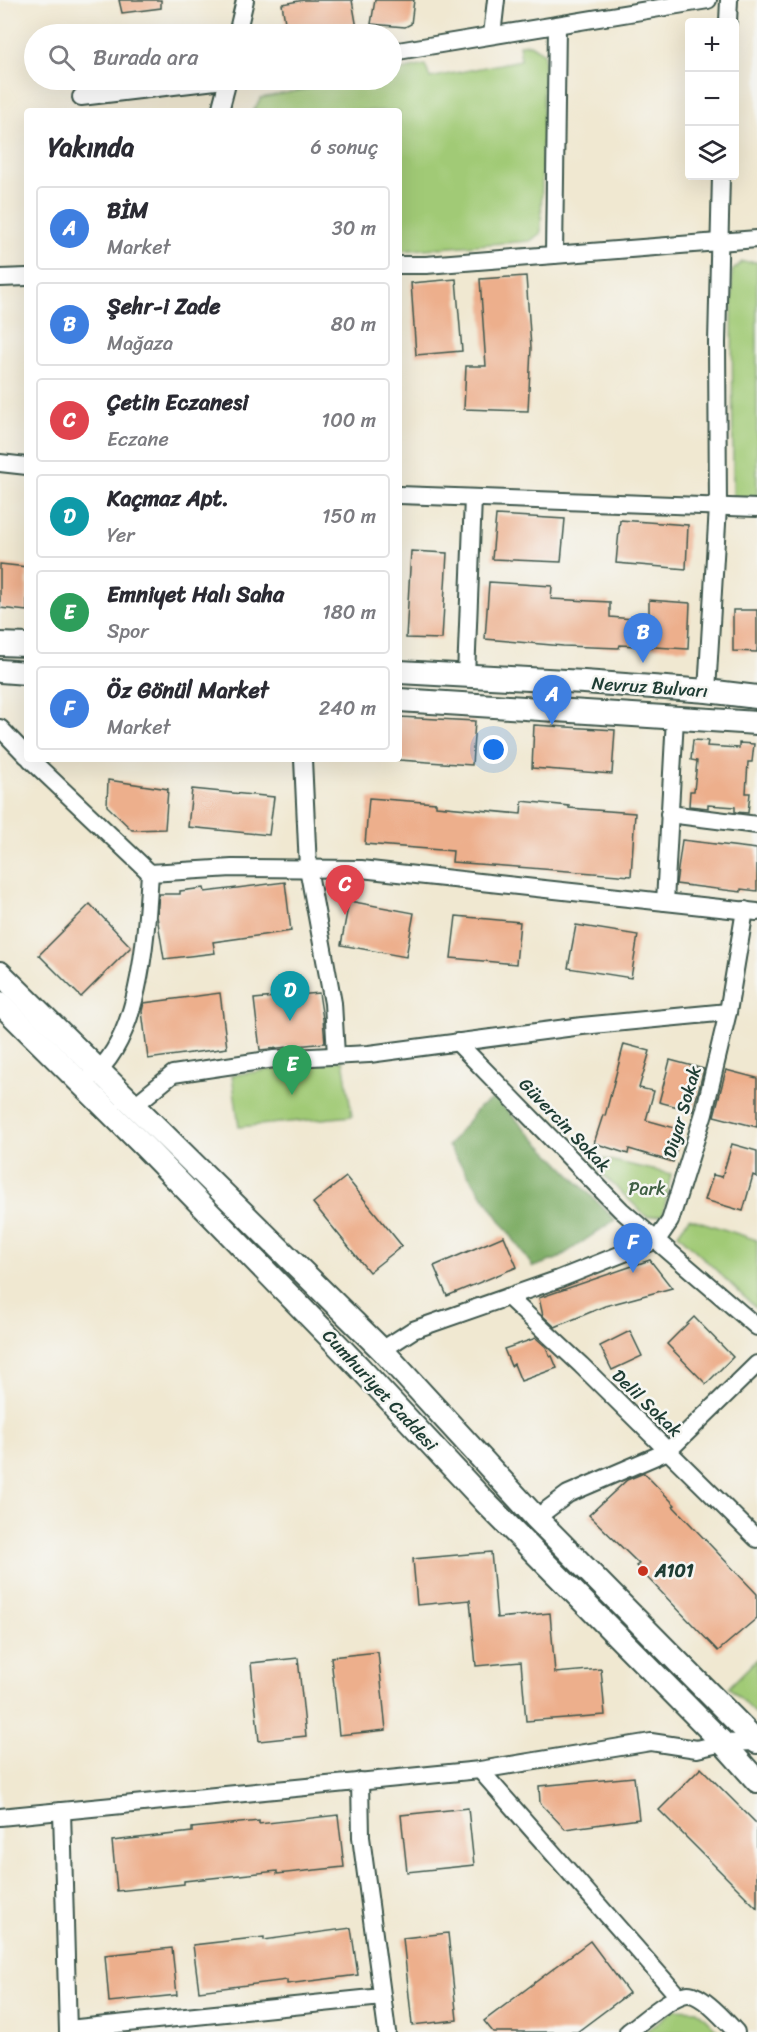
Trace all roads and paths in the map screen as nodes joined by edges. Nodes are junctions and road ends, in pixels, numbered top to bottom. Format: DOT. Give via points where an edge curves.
graph roads {
  1 [pos="244,0"];
  2 [pos="496,0"];
  3 [pos="708,0"];
  4 [pos="729,0"];
  5 [pos="728,18"];
  6 [pos="239,24"];
  7 [pos="557,25"];
  8 [pos="492,36"];
  9 [pos="402,50"];
  10 [pos="141,90"];
  11 [pos="224,90"];
  12 [pos="81,97"];
  13 [pos="221,108"];
  14 [pos="722,180"];
  15 [pos="757,239"];
  16 [pos="719,242"];
  17 [pos="554,255"];
  18 [pos="402,265"];
  19 [pos="24,277"];
  20 [pos="0,278"];
  21 [pos="0,463"];
  22 [pos="24,466"];
  23 [pos="402,495"];
  24 [pos="473,498"];
  25 [pos="718,507"];
  26 [pos="757,508"];
  27 [pos="0,644"];
  28 [pos="24,645"];
  29 [pos="0,671"];
  30 [pos="402,672"];
  31 [pos="24,673"];
  32 [pos="466,676"];
  33 [pos="707,691"];
  34 [pos="757,697"];
  35 [pos="402,700"];
  36 [pos="675,718"];
  37 [pos="757,723"];
  38 [pos="0,728"];
  39 [pos="24,753"];
  40 [pos="33,762"];
  41 [pos="303,762"];
  42 [pos="669,814"];
  43 [pos="757,825"];
  44 [pos="308,868"];
  45 [pos="150,873"];
  46 [pos="665,902"];
  47 [pos="751,911"];
  48 [pos="0,974"];
  49 [pos="0,1003"];
  50 [pos="728,1012"];
  51 [pos="457,1042"];
  52 [pos="336,1056"];
  53 [pos="99,1071"];
  54 [pos="81,1085"];
  55 [pos="135,1105"];
  56 [pos="657,1240"];
  57 [pos="508,1297"];
  58 [pos="757,1327"];
  59 [pos="382,1350"];
  60 [pos="757,1364"];
  61 [pos="668,1450"];
  62 [pos="536,1518"];
  63 [pos="757,1539"];
  64 [pos="757,1742"];
  65 [pos="723,1743"];
  66 [pos="480,1770"];
  67 [pos="360,1781"];
  68 [pos="757,1781"];
  69 [pos="63,1810"];
  70 [pos="0,1817"];
  71 [pos="678,1996"];
  72 [pos="382,1997"];
  73 [pos="68,2030"];
  74 [pos="387,2032"];
  75 [pos="628,2032"];
  76 [pos="736,2032"];
  1 -- 6 [label="street"];
  2 -- 8 [label="street"];
  3 -- 7 [label="street"];
  4 -- 5 [label="street"];
  7 -- 8 [label="street"];
  7 -- 17 [label="street"];
  8 -- 9 [label="street"];
  10 -- 12 [label="street"];
  11 -- 13 [label="street"];
  14 -- 16 [label="street"];
  15 -- 16 [label="street"];
  16 -- 17 [label="street"];
  16 -- 25 [label="street"];
  17 -- 18 [label="street"];
  19 -- 20 [label="street"];
  21 -- 22 [label="street"];
  23 -- 24 [label="street"];
  24 -- 25 [label="street"];
  24 -- 32 [label="street"];
  25 -- 26 [label="street"];
  25 -- 33 [label="street"];
  27 -- 28 [label="main road"];
  29 -- 31 [label="main road"];
  30 -- 32 [label="main road, Nevruz Bulvarı"];
  32 -- 33 [label="main road, Nevruz Bulvarı"];
  33 -- 34 [label="main road, Nevruz Bulvarı"];
  35 -- 36 [label="main road, Nevruz Bulvarı"];
  36 -- 37 [label="main road, Nevruz Bulvarı"];
  36 -- 42 [label="street"];
  38 -- 39 [label="street"];
  40 -- 45 [label="street"];
  41 -- 44 [label="street"];
  42 -- 43 [label="street"];
  42 -- 46 [label="street"];
  44 -- 45 [label="street"];
  44 -- 46 [label="street" via="361,869"];
  44 -- 52 [label="street" via="333,1003"];
  45 -- 53 [label="street" via="138,988 122,1037"];
  46 -- 47 [label="street"];
  47 -- 50 [label="street, Diyar Sokak"];
  48 -- 53 [label="main road"];
  49 -- 54 [label="main road, Cumhuriyet Caddesi"];
  50 -- 51 [label="street"];
  50 -- 56 [label="street, Diyar Sokak" via="704,1113 670,1221"];
  51 -- 52 [label="street"];
  51 -- 56 [label="street, Güvercin Sokak" via="621,1210"];
  52 -- 55 [label="street" via="274,1059 173,1074"];
  53 -- 54 [label="street"];
  53 -- 55 [label="main road"];
  54 -- 65 [label="main road, Cumhuriyet Caddesi"];
  55 -- 59 [label="main road"];
  56 -- 57 [label="street"];
  56 -- 58 [label="street, Güvercin Sokak"];
  57 -- 59 [label="street" via="413,1329"];
  57 -- 61 [label="street, Delil Sokak"];
  59 -- 62 [label="main road"];
  60 -- 61 [label="street"];
  61 -- 62 [label="street" via="568,1494"];
  61 -- 63 [label="street, Delil Sokak"];
  62 -- 64 [label="main road"];
  64 -- 65 [label="street"];
  65 -- 66 [label="street" via="697,1749 651,1742"];
  65 -- 68 [label="main road, Cumhuriyet Caddesi"];
  66 -- 67 [label="street"];
  66 -- 71 [label="street"];
  67 -- 69 [label="street"];
  67 -- 72 [label="street" via="361,1837"];
  69 -- 70 [label="street"];
  69 -- 73 [label="street"];
  71 -- 75 [label="street"];
  71 -- 76 [label="street" via="696,1996"];
  72 -- 73 [label="street"];
  72 -- 74 [label="street"];
}
